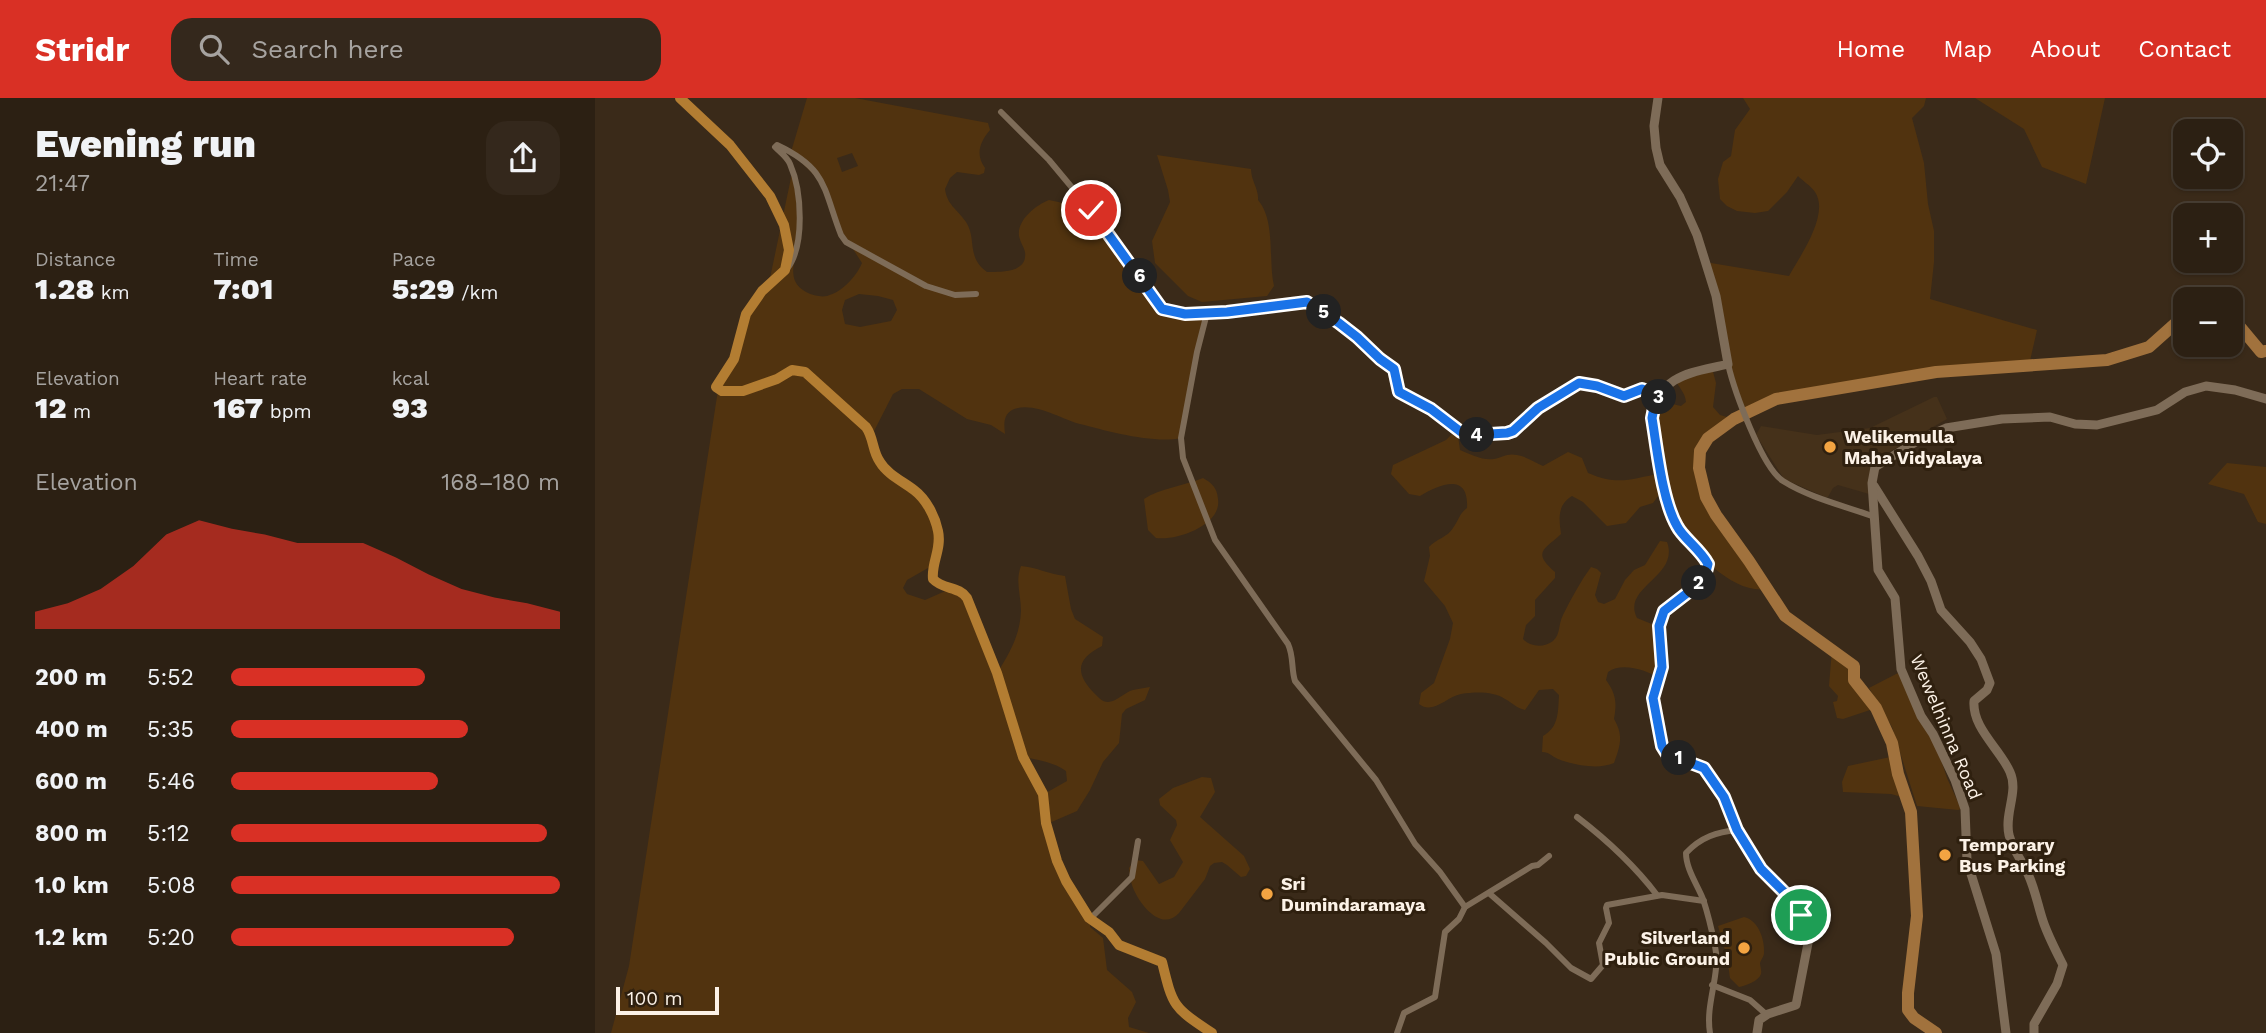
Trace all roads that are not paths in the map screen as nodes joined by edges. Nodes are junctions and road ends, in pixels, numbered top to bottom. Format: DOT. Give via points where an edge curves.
graph roads {
  1 [pos="680,98"];
  2 [pos="1658,98"];
  3 [pos="1001,113"];
  4 [pos="785,270"];
  5 [pos="975,294"];
  6 [pos="1207,313"];
  7 [pos="1728,364"];
  8 [pos="1660,396"];
  9 [pos="2266,399"];
  10 [pos="1872,483"];
  11 [pos="1875,517"];
  12 [pos="1577,817"];
  13 [pos="1737,830"];
  14 [pos="1138,841"];
  15 [pos="1549,856"];
  16 [pos="1490,894"];
  17 [pos="1657,895"];
  18 [pos="1704,901"];
  19 [pos="1465,907"];
  20 [pos="1091,918"];
  21 [pos="1712,985"];
  22 [pos="1767,1015"];
  23 [pos="1212,1033"];
  24 [pos="1397,1033"];
  25 [pos="1710,1033"];
  26 [pos="1757,1033"];
  27 [pos="2006,1033"];
  28 [pos="2034,1033"];
  1 -- 4 [label="main road" via="730,145 770,196 788,244"];
  2 -- 7 [label="street" via="1654,126 1660,165 1697,235 1716,296"];
  3 -- 6 [label="street" via="1091,210 1162,309"];
  4 -- 5 [label="street" via="795,257 799,219 790,165 777,145 821,176 846,242 926,286 955,295"];
  4 -- 20 [label="main road" via="746,314 734,359 716,387 743,391 792,370 805,372 866,427 881,465 917,492 930,509 940,544 933,579 967,598 1023,757 1043,794 1057,861"];
  6 -- 8 [label="street" via="1307,302 1394,369 1399,392 1467,434 1513,431 1538,408 1579,383 1624,396 1642,389"];
  6 -- 19 [label="street" via="1181,438 1182,458 1201,509 1224,553 1288,644 1296,681 1376,779 1415,844"];
  7 -- 8 [label="street" via="1675,378"];
  7 -- 11 [label="street" via="1764,457 1781,481"];
  8 -- 13 [label="street" via="1652,418 1665,488 1677,528 1708,564 1704,580 1664,611 1659,626 1662,667 1654,707 1665,752 1704,768 1724,797"];
  9 -- 10 [label="street" via="2206,386 2185,392 2157,410 2097,425 2050,417 1946,428 1875,467"];
  10 -- 11 [label="street, Wewelhinna Road"];
  10 -- 28 [label="street" via="1931,581 1941,610 1970,642 1990,683 1973,711 2015,784 2008,833 2063,965 2034,1024"];
  11 -- 27 [label="street, Wewelhinna Road" via="1878,570 1896,604 1901,668 1965,809 1967,861 1996,954"];
  12 -- 17 [label="street" via="1631,864"];
  13 -- 18 [label="street" via="1717,832 1686,853"];
  13 -- 22 [label="street" via="1761,869 1792,900 1810,933 1797,1005"];
  14 -- 20 [label="street" via="1132,877"];
  15 -- 16 [label="street"];
  16 -- 17 [label="street" via="1571,968 1591,979 1603,965 1599,943 1609,923 1607,905"];
  16 -- 19 [label="street"];
  17 -- 18 [label="street"];
  18 -- 21 [label="street" via="1716,951"];
  19 -- 24 [label="street" via="1445,932 1435,997 1404,1013"];
  20 -- 23 [label="main road" via="1119,945 1163,962 1171,1000"];
  21 -- 22 [label="street" via="1750,1000"];
  21 -- 25 [label="street"];
  22 -- 26 [label="street" via="1759,1020"];
}
